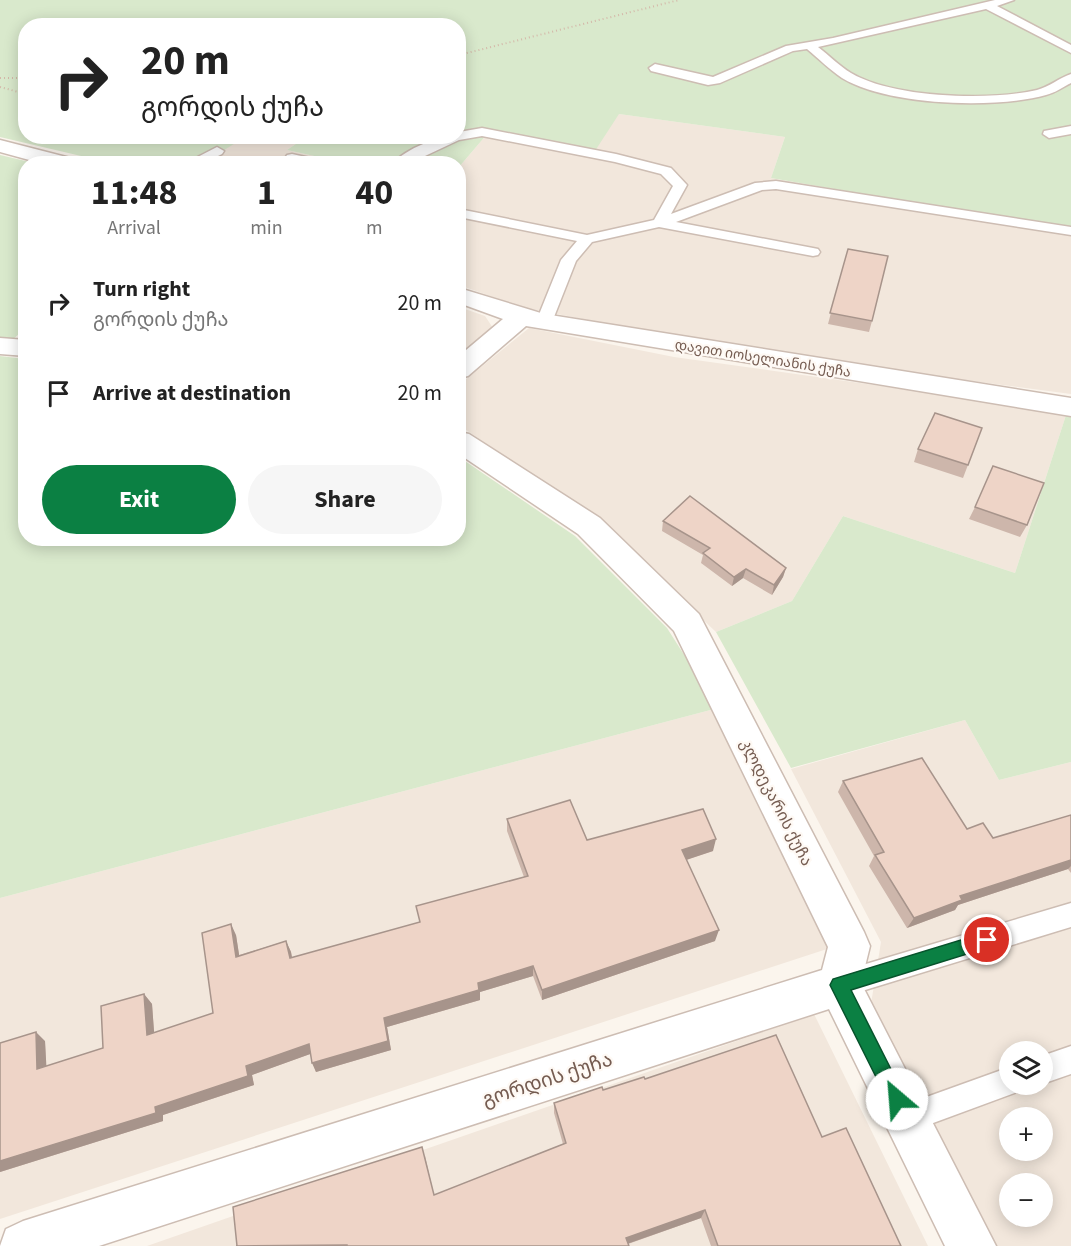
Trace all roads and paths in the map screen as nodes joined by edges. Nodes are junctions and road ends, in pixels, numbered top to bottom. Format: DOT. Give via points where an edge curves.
graph roads {
  1 [pos="679,0"];
  2 [pos="1009,0"];
  3 [pos="987,5"];
  4 [pos="809,45"];
  5 [pos="1071,50"];
  6 [pos="466,53"];
  7 [pos="655,68"];
  8 [pos="0,78"];
  9 [pos="18,78"];
  10 [pos="1071,78"];
  11 [pos="0,87"];
  12 [pos="18,92"];
  13 [pos="1071,130"];
  14 [pos="1049,134"];
  15 [pos="466,135"];
  16 [pos="439,144"];
  17 [pos="0,146"];
  18 [pos="216,151"];
  19 [pos="39,156"];
  20 [pos="206,156"];
  21 [pos="410,156"];
  22 [pos="466,214"];
  23 [pos="658,223"];
  24 [pos="1071,231"];
  25 [pos="586,239"];
  26 [pos="813,252"];
  27 [pos="466,297"];
  28 [pos="532,319"];
  29 [pos="0,346"];
  30 [pos="18,347"];
  31 [pos="466,365"];
  32 [pos="1071,407"];
  33 [pos="466,446"];
  34 [pos="1071,915"];
  35 [pos="839,985"];
  36 [pos="1071,1060"];
  37 [pos="1053,1066"];
  38 [pos="999,1085"];
  39 [pos="906,1118"];
  40 [pos="23,1246"];
  41 [pos="971,1246"];
  1 -- 6 [label="path"];
  2 -- 3 [label="lane"];
  3 -- 4 [label="lane"];
  3 -- 5 [label="lane"];
  4 -- 7 [label="lane" via="790,48 716,80"];
  4 -- 10 [label="lane" via="847,76 918,97 1026,96 1045,92"];
  8 -- 9 [label="path"];
  11 -- 12 [label="path"];
  13 -- 14 [label="lane"];
  15 -- 23 [label="lane" via="482,132 666,171 680,185"];
  16 -- 21 [label="lane"];
  17 -- 19 [label="street"];
  18 -- 20 [label="lane"];
  22 -- 25 [label="lane"];
  23 -- 24 [label="lane" via="760,186 777,185"];
  23 -- 25 [label="lane"];
  23 -- 26 [label="lane"];
  25 -- 28 [label="lane" via="568,260"];
  27 -- 28 [label="street, დავით იოსელიანის ქუჩა"];
  28 -- 31 [label="street"];
  28 -- 32 [label="street, დავით იოსელიანის ქუჩა"];
  29 -- 30 [label="street"];
  33 -- 35 [label="street, კლდეკარის ქუჩა" via="589,526 687,623 849,946"];
  34 -- 35 [label="lane, გორდის ქუჩა"];
  35 -- 39 [label="street"];
  35 -- 40 [label="street, გორდის ქუჩა"];
  36 -- 37 [label="lane"];
  38 -- 39 [label="lane"];
  39 -- 41 [label="street"];
}
